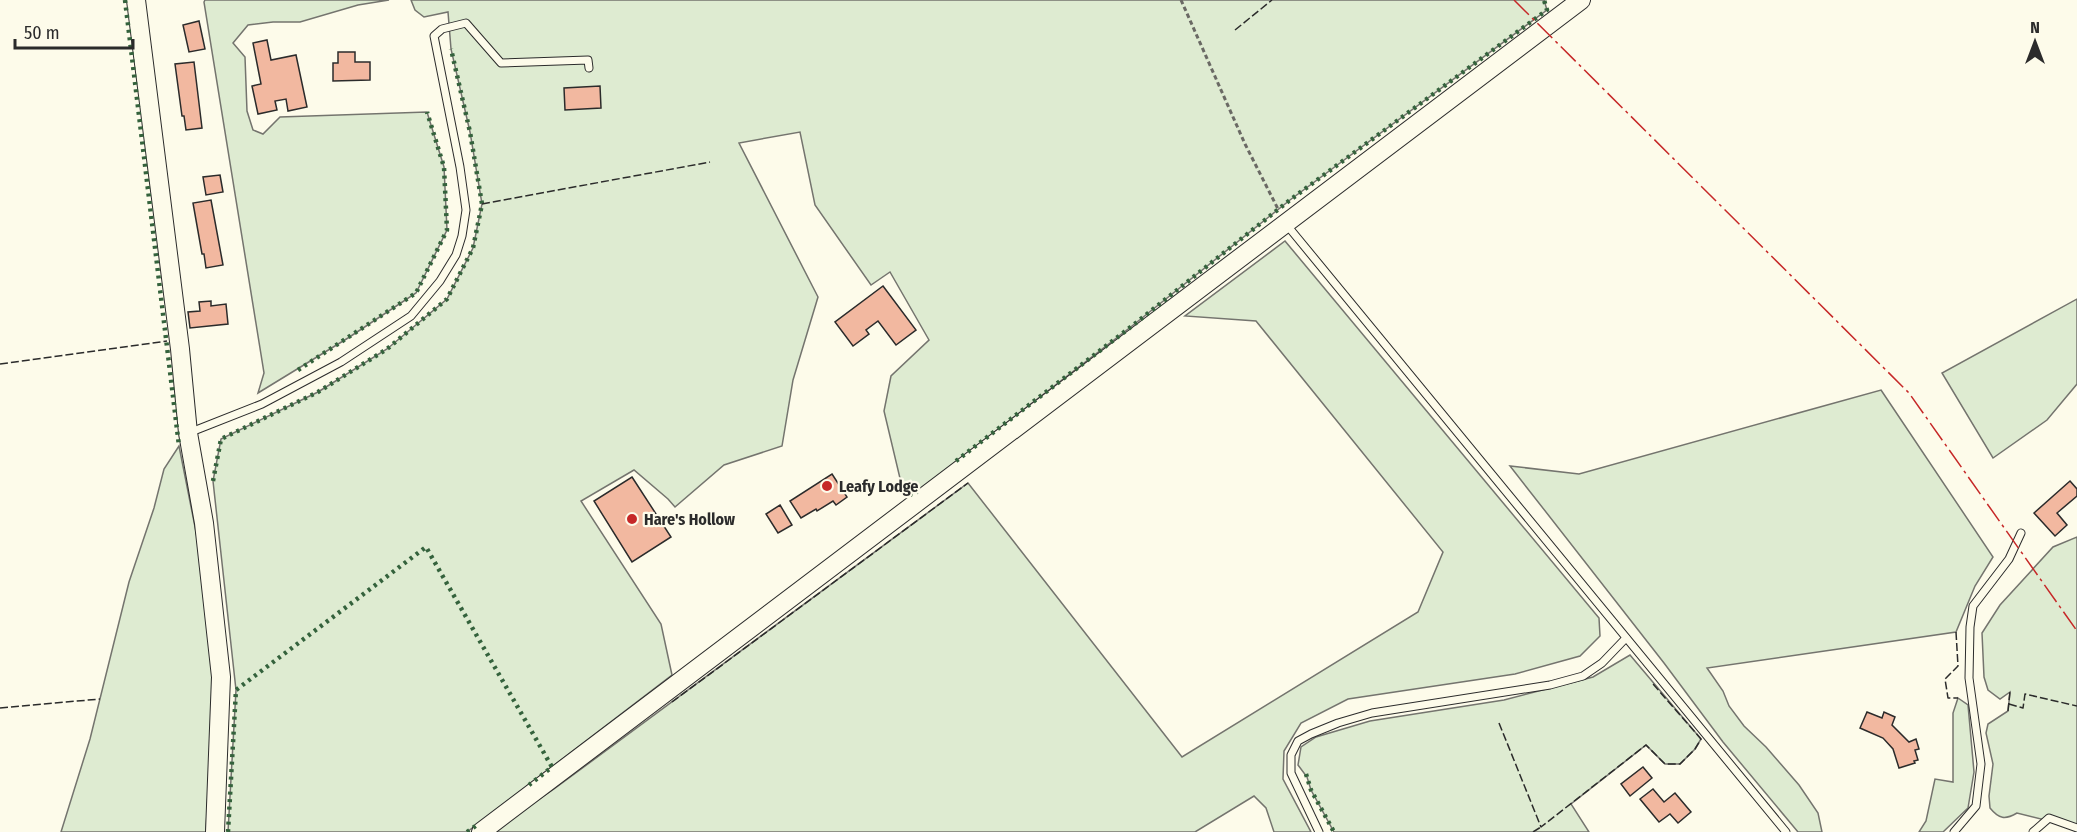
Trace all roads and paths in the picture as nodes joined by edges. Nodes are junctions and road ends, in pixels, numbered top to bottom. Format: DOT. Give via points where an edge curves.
graph roads {
  1 [pos="136,0"];
  2 [pos="1181,0"];
  3 [pos="1581,0"];
  4 [pos="590,68"];
  5 [pos="1286,224"];
  6 [pos="188,433"];
  7 [pos="2021,533"];
  8 [pos="1626,638"];
  9 [pos="2077,828"];
  10 [pos="215,832"];
  11 [pos="481,832"];
  12 [pos="1318,832"];
  13 [pos="1786,832"];
  14 [pos="1954,832"];
  15 [pos="2033,832"];
  1 -- 6 [label="street"];
  2 -- 5 [label="path" via="1245,144"];
  3 -- 5 [label="street"];
  4 -- 6 [label="lane" via="588,60 501,63 466,23 442,28 434,36 466,210 456,255 440,281 411,315 341,362 262,404"];
  5 -- 8 [label="lane"];
  5 -- 11 [label="street"];
  6 -- 10 [label="street" via="204,523 221,677"];
  7 -- 14 [label="lane" via="2009,559 1973,606 1969,678 1981,764 1976,806"];
  8 -- 12 [label="lane" via="1583,676 1550,685 1372,713 1298,741 1291,755 1291,773"];
  8 -- 13 [label="lane"];
  9 -- 15 [label="lane" via="2049,819"];
}
